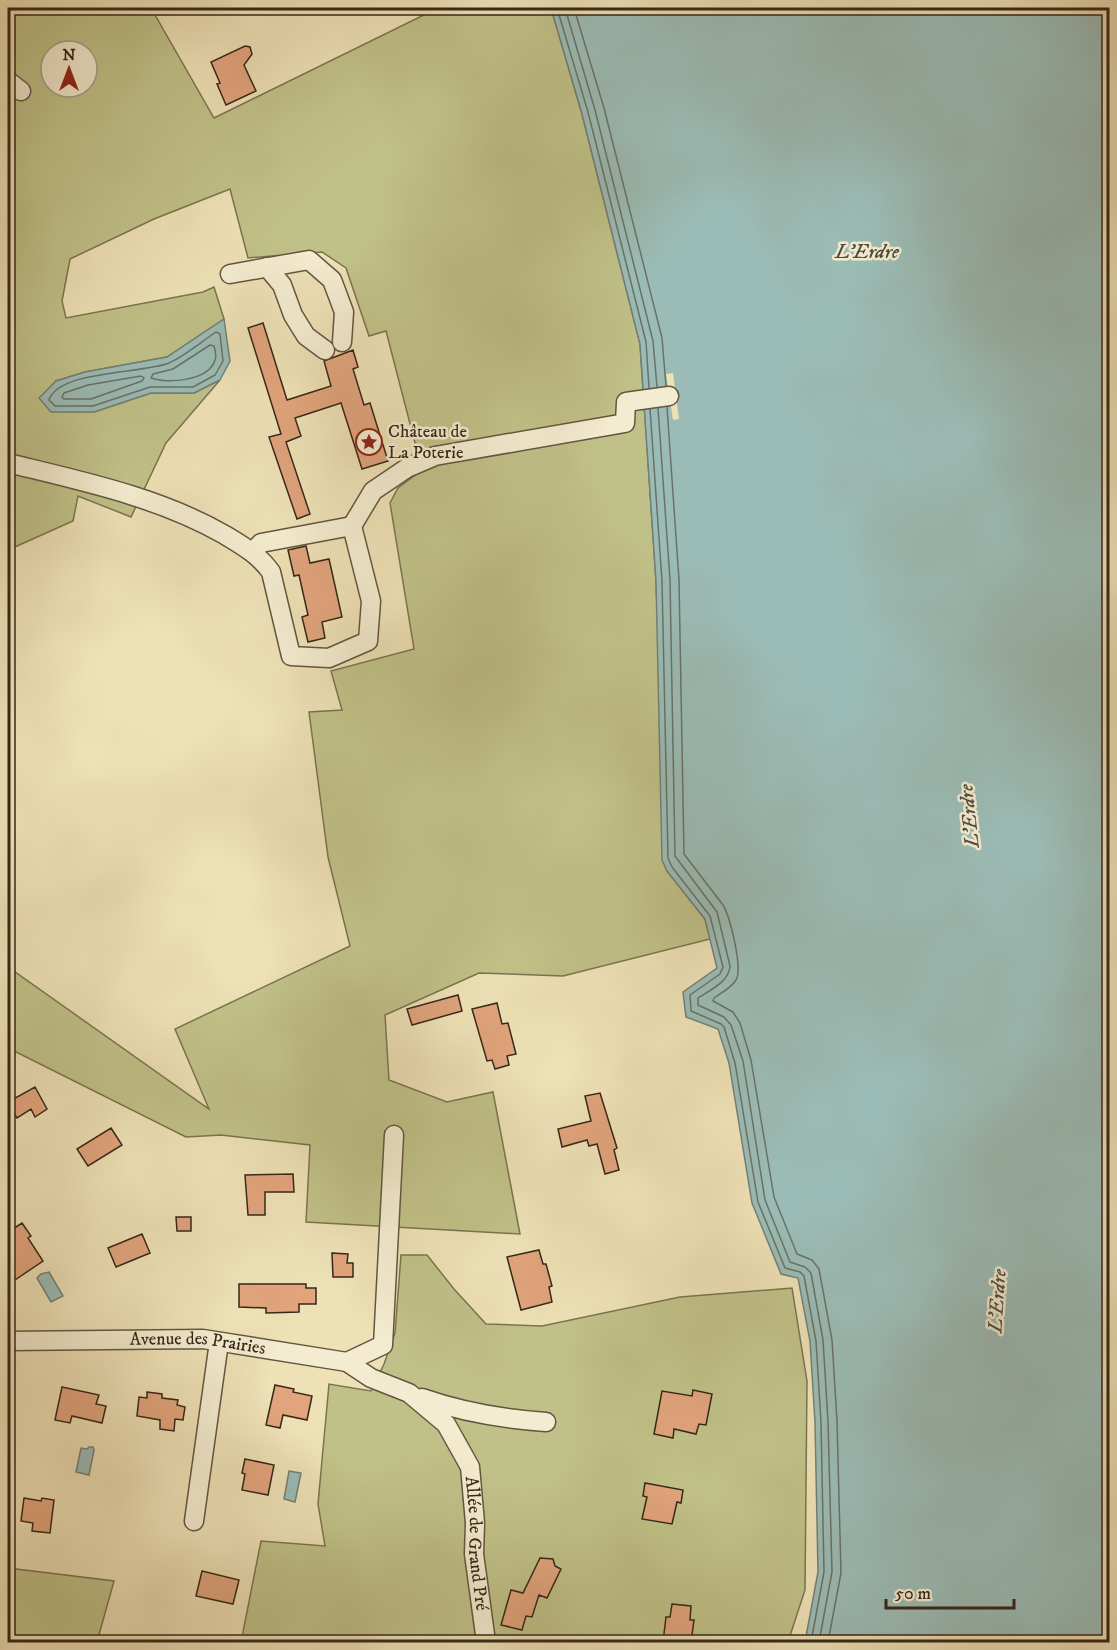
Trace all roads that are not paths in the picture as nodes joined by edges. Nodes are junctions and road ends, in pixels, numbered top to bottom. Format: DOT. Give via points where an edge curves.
graph roads {
  1 [pos="267,267"];
  2 [pos="230,274"];
  3 [pos="669,396"];
  4 [pos="8,463"];
  5 [pos="352,526"];
  6 [pos="253,552"];
  7 [pos="394,1136"];
  8 [pos="8,1341"];
  9 [pos="219,1342"];
  10 [pos="346,1362"];
  11 [pos="409,1393"];
  12 [pos="546,1422"];
  13 [pos="194,1521"];
  14 [pos="486,1642"];
  1 -- 1 [label="street" via="309,260 332,280 344,312 333,346 306,336 282,285"];
  1 -- 2 [label="street"];
  3 -- 5 [label="street" via="626,402 625,423 435,456 407,468 373,491"];
  4 -- 6 [label="street" via="147,500 207,525"];
  5 -- 6 [label="street" via="261,543"];
  5 -- 6 [label="street" via="371,601 368,641 329,658 291,656 271,572"];
  7 -- 10 [label="street" via="383,1345"];
  8 -- 9 [label="street, Avenue des Prairies"];
  9 -- 10 [label="street, Avenue des Prairies"];
  9 -- 13 [label="street"];
  10 -- 11 [label="street, Allée de Grand Pré" via="371,1378"];
  11 -- 12 [label="street" via="445,1406 509,1420"];
  11 -- 14 [label="street, Allée de Grand Pré" via="447,1424 470,1467 474,1554"];
}
